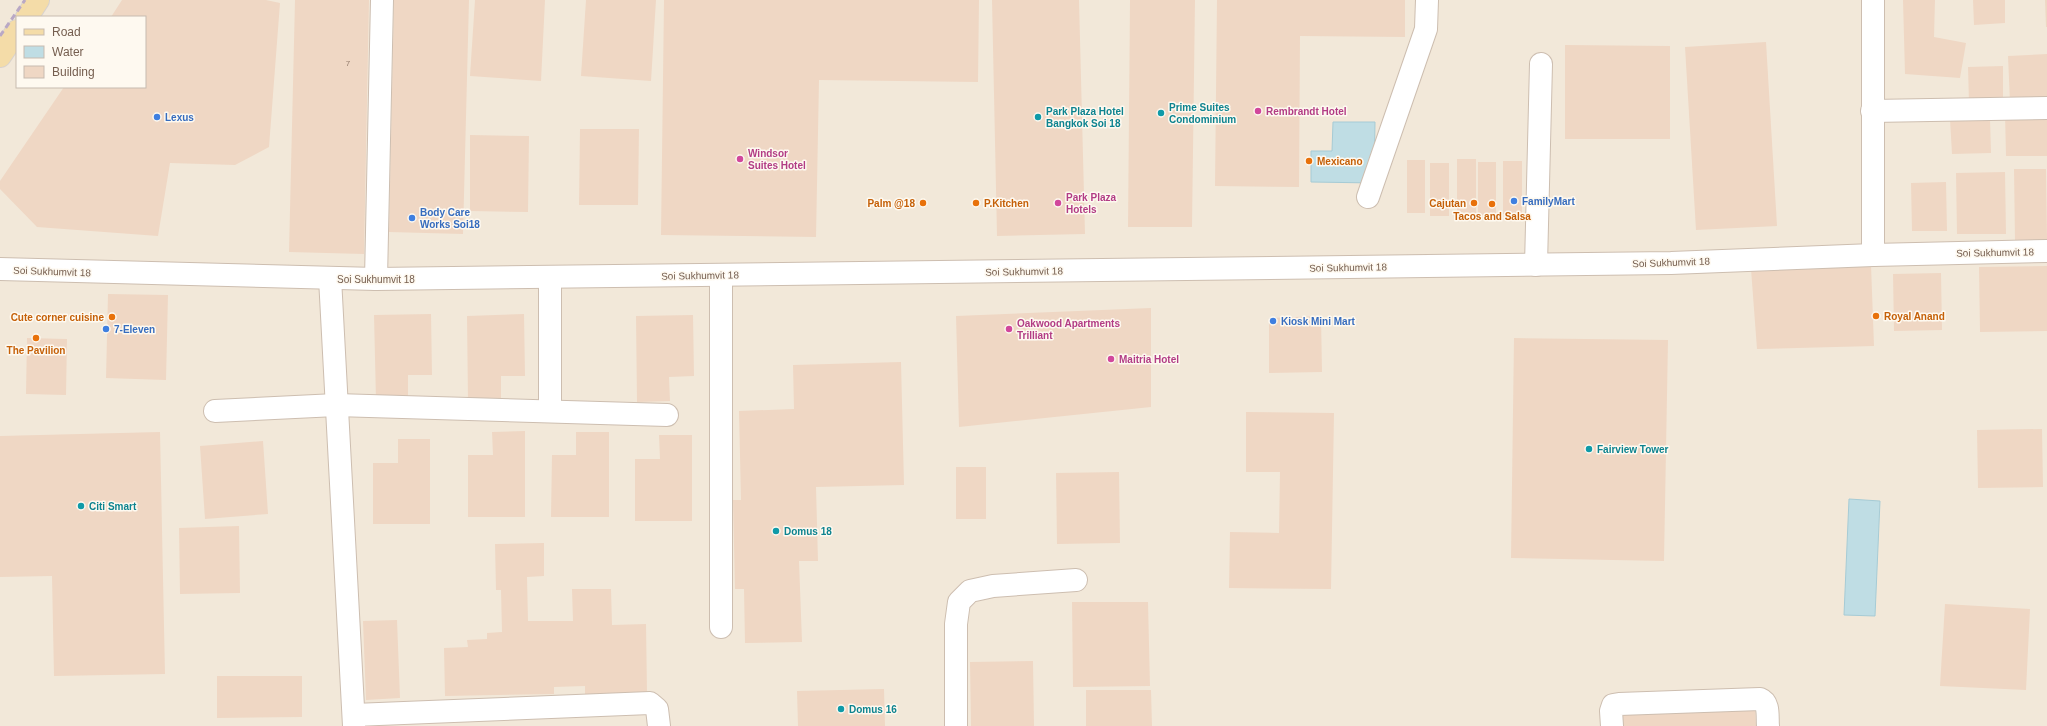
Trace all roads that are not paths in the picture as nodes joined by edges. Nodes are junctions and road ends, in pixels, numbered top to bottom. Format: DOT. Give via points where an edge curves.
graph roads {
  1 [pos="38,0"];
  2 [pos="382,0"];
  3 [pos="1427,0"];
  4 [pos="1873,0"];
  5 [pos="28,16"];
  6 [pos="16,32"];
  7 [pos="0,56"];
  8 [pos="1541,64"];
  9 [pos="2047,108"];
  10 [pos="1872,111"];
  11 [pos="1368,198"];
  12 [pos="2047,251"];
  13 [pos="1873,255"];
  14 [pos="1536,265"];
  15 [pos="0,269"];
  16 [pos="722,275"];
  17 [pos="550,277"];
  18 [pos="330,278"];
  19 [pos="376,279"];
  20 [pos="336,405"];
  21 [pos="215,411"];
  22 [pos="550,411"];
  23 [pos="667,415"];
  24 [pos="1076,580"];
  25 [pos="721,627"];
  26 [pos="354,721"];
  27 [pos="659,726"];
  28 [pos="956,726"];
  29 [pos="1612,726"];
  30 [pos="1768,726"];
  1 -- 5 [label="main road"];
  2 -- 19 [label="street"];
  3 -- 11 [label="street" via="1426,29"];
  4 -- 10 [label="street"];
  6 -- 7 [label="main road"];
  8 -- 14 [label="street"];
  9 -- 10 [label="street"];
  10 -- 13 [label="street"];
  12 -- 13 [label="street, Soi Sukhumvit 18"];
  13 -- 14 [label="street, Soi Sukhumvit 18" via="1671,263"];
  14 -- 16 [label="street, Soi Sukhumvit 18"];
  15 -- 18 [label="street, Soi Sukhumvit 18"];
  16 -- 17 [label="street, Soi Sukhumvit 18"];
  16 -- 25 [label="street"];
  17 -- 19 [label="street, Soi Sukhumvit 18"];
  17 -- 22 [label="street"];
  18 -- 19 [label="street, Soi Sukhumvit 18"];
  18 -- 20 [label="street"];
  20 -- 21 [label="street"];
  20 -- 22 [label="street"];
  20 -- 26 [label="street"];
  22 -- 23 [label="street"];
  24 -- 28 [label="street" via="993,586 970,591 959,602 956,624"];
  26 -- 27 [label="street" via="650,703 657,709"];
  29 -- 30 [label="street" via="1613,705 1760,699 1767,706"];
}
